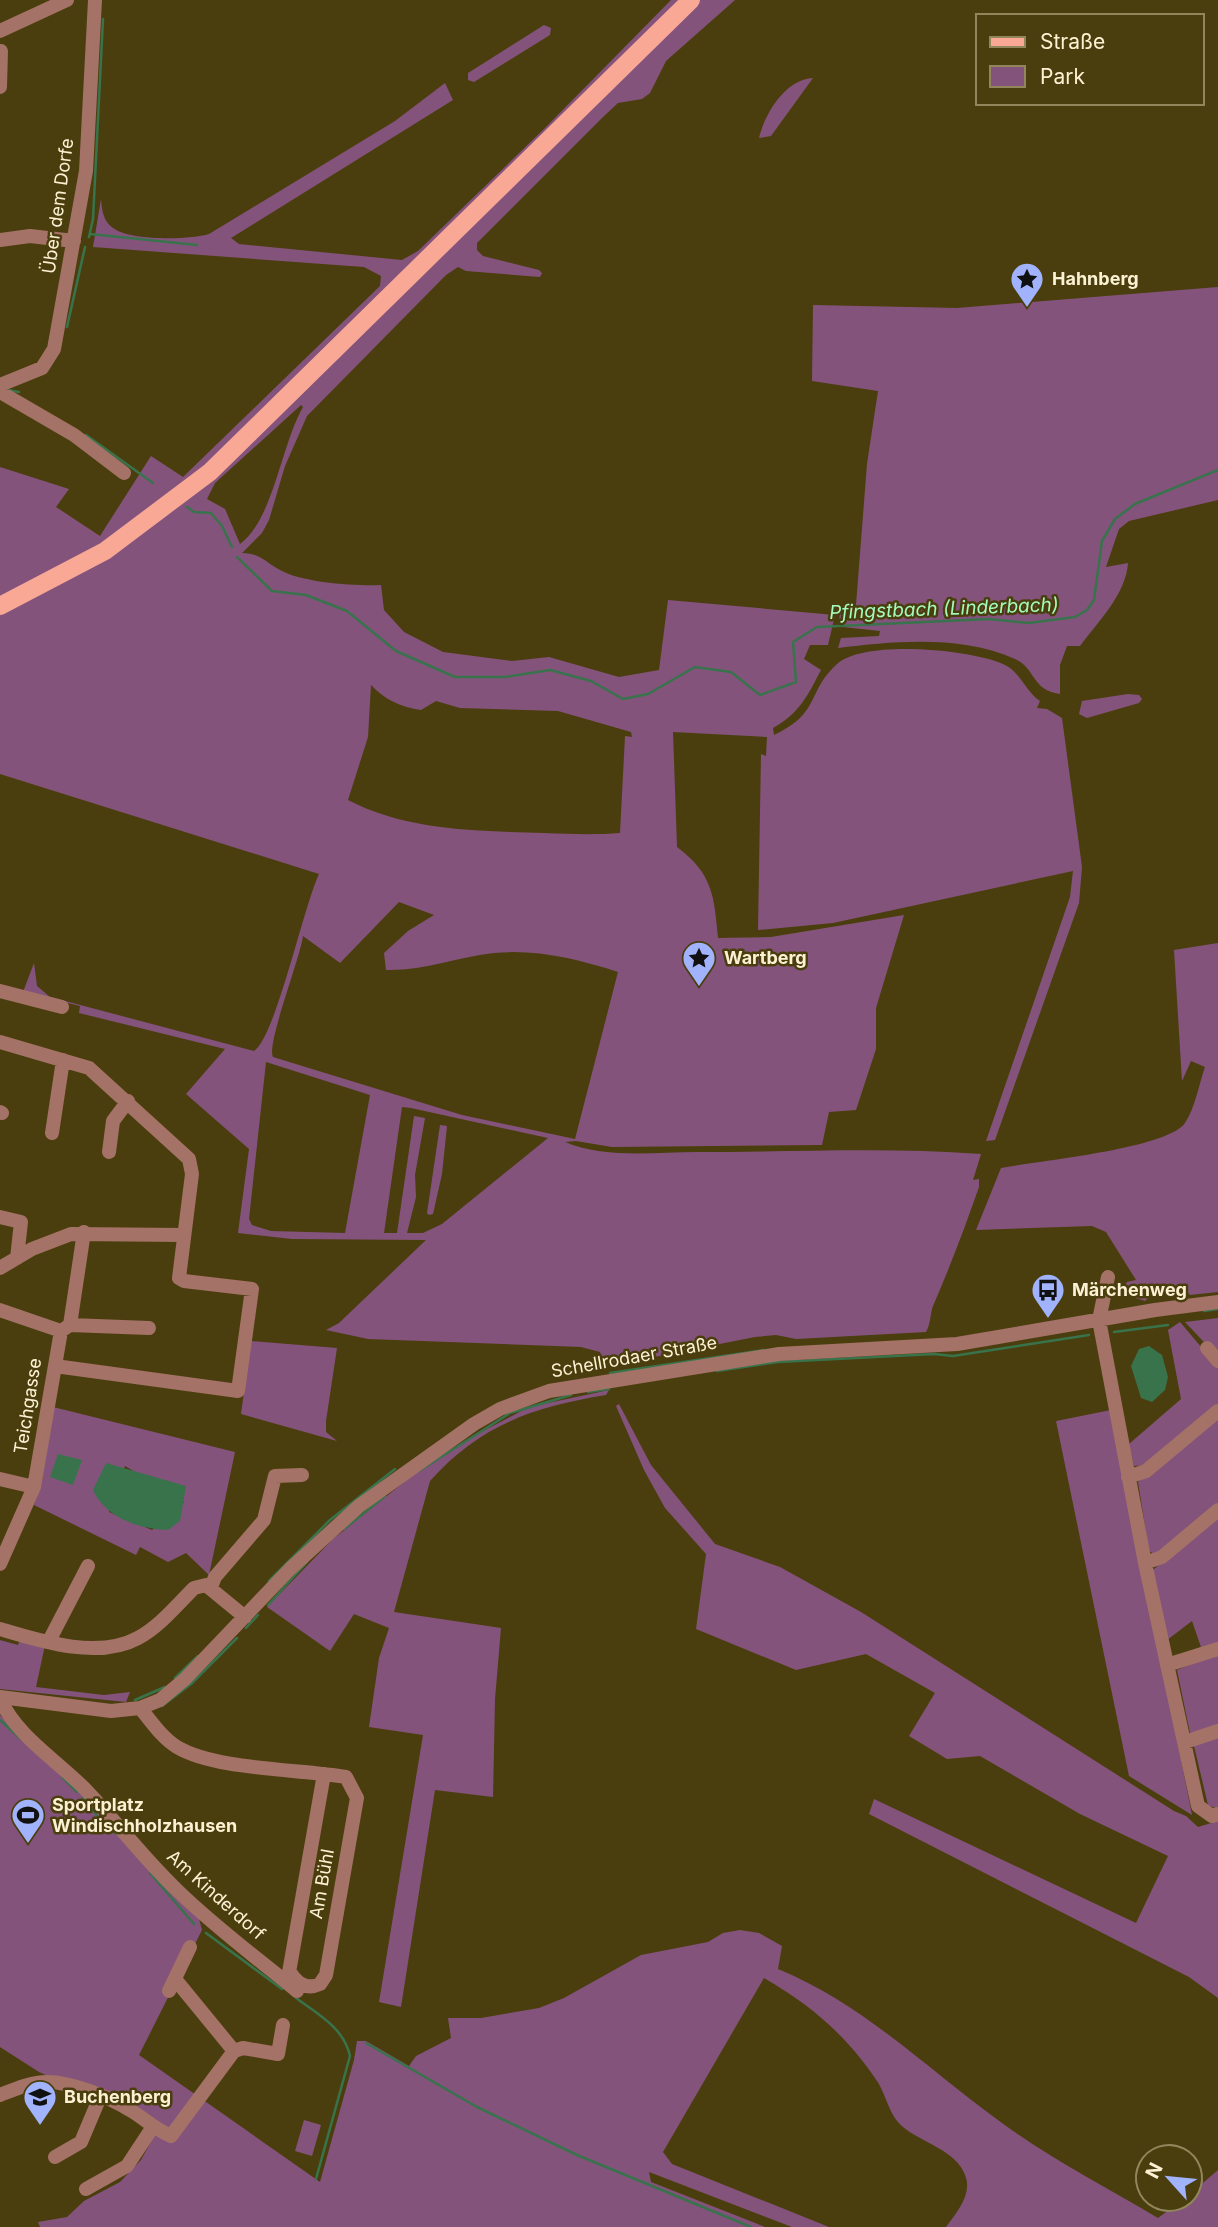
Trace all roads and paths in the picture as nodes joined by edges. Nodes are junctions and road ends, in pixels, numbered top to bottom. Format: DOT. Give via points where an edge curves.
graph roads {
  1 [pos="67,0"];
  2 [pos="95,0"];
  3 [pos="691,0"];
  4 [pos="0,31"];
  5 [pos="1,51"];
  6 [pos="0,87"];
  7 [pos="0,240"];
  8 [pos="74,241"];
  9 [pos="0,385"];
  10 [pos="0,392"];
  11 [pos="124,473"];
  12 [pos="0,606"];
  13 [pos="0,991"];
  14 [pos="62,1007"];
  15 [pos="0,1042"];
  16 [pos="63,1060"];
  17 [pos="128,1101"];
  18 [pos="52,1133"];
  19 [pos="109,1152"];
  20 [pos="0,1217"];
  21 [pos="83,1232"];
  22 [pos="183,1235"];
  23 [pos="18,1258"];
  24 [pos="0,1268"];
  25 [pos="1108,1277"];
  26 [pos="1218,1302"];
  27 [pos="0,1310"];
  28 [pos="1099,1320"];
  29 [pos="66,1328"];
  30 [pos="149,1328"];
  31 [pos="1207,1348"];
  32 [pos="1218,1361"];
  33 [pos="55,1366"];
  34 [pos="1218,1411"];
  35 [pos="302,1475"];
  36 [pos="1128,1477"];
  37 [pos="0,1479"];
  38 [pos="34,1487"];
  39 [pos="1218,1510"];
  40 [pos="1145,1563"];
  41 [pos="0,1564"];
  42 [pos="88,1566"];
  43 [pos="211,1587"];
  44 [pos="245,1617"];
  45 [pos="0,1629"];
  46 [pos="49,1641"];
  47 [pos="1218,1649"];
  48 [pos="1167,1665"];
  49 [pos="0,1698"];
  50 [pos="140,1708"];
  51 [pos="1218,1731"];
  52 [pos="1185,1742"];
  53 [pos="324,1774"];
  54 [pos="1215,1815"];
  55 [pos="190,1947"];
  56 [pos="292,1982"];
  57 [pos="283,2025"];
  58 [pos="234,2051"];
  59 [pos="0,2095"];
  60 [pos="100,2097"];
  61 [pos="152,2128"];
  62 [pos="55,2157"];
  63 [pos="86,2189"];
  1 -- 4 [label="street"];
  2 -- 8 [label="street, Über dem Dorfe" via="86,171"];
  3 -- 12 [label="main road" via="211,472 105,551"];
  5 -- 6 [label="street"];
  7 -- 8 [label="street" via="30,236"];
  8 -- 9 [label="street, Über dem Dorfe" via="50,359 34,373"];
  10 -- 11 [label="street" via="74,435"];
  13 -- 14 [label="street"];
  15 -- 16 [label="street"];
  16 -- 17 [label="street" via="89,1068"];
  16 -- 18 [label="street"];
  17 -- 19 [label="street" via="113,1121"];
  17 -- 22 [label="street" via="189,1159 192,1174"];
  20 -- 23 [label="street" via="22,1222"];
  21 -- 22 [label="street"];
  21 -- 23 [label="street" via="48,1242"];
  21 -- 29 [label="street, Teichgasse"];
  22 -- 33 [label="street" via="178,1278 252,1288 238,1391"];
  23 -- 24 [label="street"];
  25 -- 28 [label="street"];
  26 -- 28 [label="street, Schellrodaer Straße"];
  27 -- 29 [label="street"];
  28 -- 36 [label="street"];
  28 -- 44 [label="street, Schellrodaer Straße" via="957,1344 745,1358 597,1381 524,1399 474,1424 359,1506"];
  29 -- 30 [label="street"];
  29 -- 33 [label="street, Teichgasse"];
  31 -- 32 [label="street"];
  33 -- 38 [label="street, Teichgasse"];
  34 -- 36 [label="street" via="1146,1471"];
  35 -- 43 [label="street" via="275,1476 264,1520"];
  36 -- 40 [label="street"];
  37 -- 38 [label="street"];
  38 -- 41 [label="street, Teichgasse"];
  39 -- 40 [label="street" via="1161,1557"];
  40 -- 48 [label="street"];
  42 -- 46 [label="street"];
  43 -- 44 [label="street"];
  43 -- 46 [label="street" via="194,1588 130,1642 96,1647"];
  44 -- 50 [label="street, Schellrodaer Straße" via="173,1690"];
  45 -- 46 [label="street"];
  47 -- 48 [label="street"];
  48 -- 52 [label="street"];
  49 -- 50 [label="street, Schellrodaer Straße" via="111,1711"];
  49 -- 56 [label="street, Am Kinderdorf" via="18,1728 83,1787 176,1889 221,1930"];
  50 -- 53 [label="street, Am Bühl" via="167,1740 190,1754"];
  51 -- 52 [label="street"];
  52 -- 54 [label="street" via="1198,1806"];
  53 -- 56 [label="street, Am Bühl"];
  53 -- 56 [label="street, Am Bühl" via="346,1777 357,1798 326,1975 320,1983 306,1986"];
  55 -- 58 [label="street" via="172,1985"];
  57 -- 58 [label="street" via="278,2054 243,2048"];
  58 -- 61 [label="street" via="171,2136"];
  59 -- 60 [label="street" via="48,2082"];
  60 -- 61 [label="street" via="131,2110"];
  60 -- 62 [label="street" via="80,2142"];
  61 -- 63 [label="street" via="127,2166"];
}
